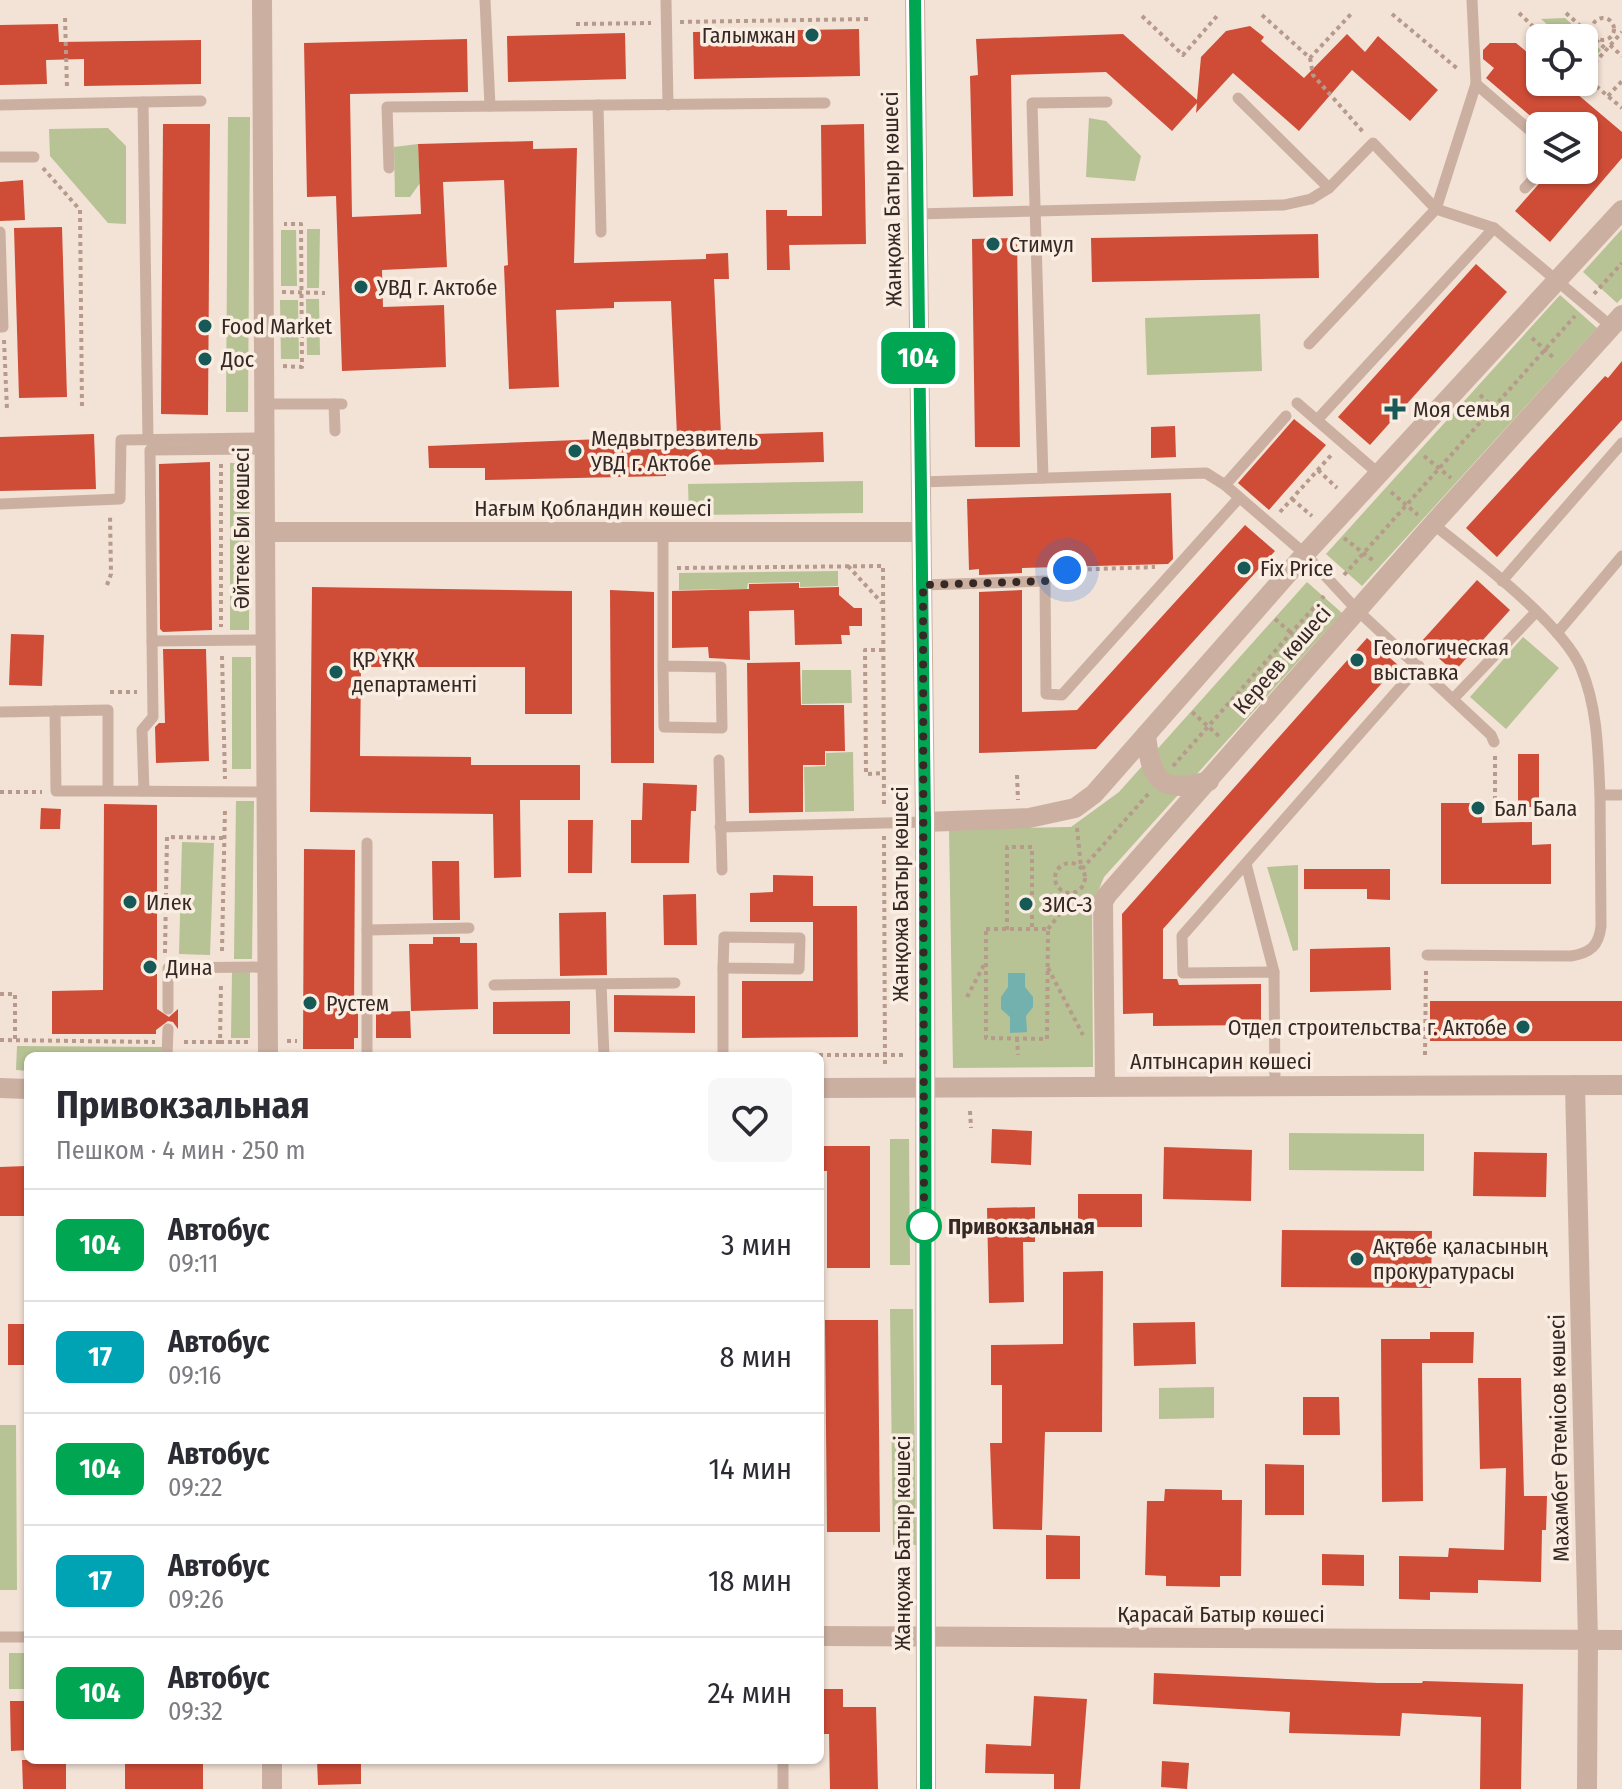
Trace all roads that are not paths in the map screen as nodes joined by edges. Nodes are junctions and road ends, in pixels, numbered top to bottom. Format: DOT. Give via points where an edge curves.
graph roads {
  1 [pos="262,0"];
  2 [pos="485,0"];
  3 [pos="666,0"];
  4 [pos="915,0"];
  5 [pos="1472,0"];
  6 [pos="1476,84"];
  7 [pos="1238,98"];
  8 [pos="201,101"];
  9 [pos="143,102"];
  10 [pos="1107,102"];
  11 [pos="825,103"];
  12 [pos="0,105"];
  13 [pos="598,105"];
  14 [pos="668,105"];
  15 [pos="490,106"];
  16 [pos="1526,127"];
  17 [pos="0,157"];
  18 [pos="34,157"];
  19 [pos="389,168"];
  20 [pos="1529,184"];
  21 [pos="1329,188"];
  22 [pos="1525,188"];
  23 [pos="1436,209"];
  24 [pos="1622,210"];
  25 [pos="1035,212"];
  26 [pos="916,214"];
  27 [pos="1494,228"];
  28 [pos="0,232"];
  29 [pos="601,232"];
  30 [pos="1557,280"];
  31 [pos="1617,321"];
  32 [pos="2,327"];
  33 [pos="1309,344"];
  34 [pos="1297,403"];
  35 [pos="265,404"];
  36 [pos="1286,416"];
  37 [pos="1317,420"];
  38 [pos="335,431"];
  39 [pos="148,440"];
  40 [pos="1622,443"];
  41 [pos="265,444"];
  42 [pos="1043,478"];
  43 [pos="1382,481"];
  44 [pos="920,482"];
  45 [pos="1225,485"];
  46 [pos="1239,498"];
  47 [pos="0,504"];
  48 [pos="1428,521"];
  49 [pos="265,532"];
  50 [pos="663,532"];
  51 [pos="921,532"];
  52 [pos="1305,554"];
  53 [pos="1622,556"];
  54 [pos="1502,581"];
  55 [pos="923,585"];
  56 [pos="1357,610"];
  57 [pos="1536,612"];
  58 [pos="1557,633"];
  59 [pos="266,640"];
  60 [pos="152,641"];
  61 [pos="663,666"];
  62 [pos="1419,666"];
  63 [pos="1453,699"];
  64 [pos="55,711"];
  65 [pos="0,712"];
  66 [pos="1146,735"];
  67 [pos="1494,742"];
  68 [pos="719,760"];
  69 [pos="1209,781"];
  70 [pos="108,791"];
  71 [pos="144,791"];
  72 [pos="267,792"];
  73 [pos="1600,795"];
  74 [pos="1622,795"];
  75 [pos="925,822"];
  76 [pos="720,827"];
  77 [pos="367,843"];
  78 [pos="1246,864"];
  79 [pos="722,870"];
  80 [pos="469,928"];
  81 [pos="367,930"];
  82 [pos="1427,955"];
  83 [pos="267,967"];
  84 [pos="723,968"];
  85 [pos="1274,972"];
  86 [pos="675,983"];
  87 [pos="601,984"];
  88 [pos="494,985"];
  89 [pos="168,1009"];
  90 [pos="168,1036"];
  91 [pos="167,1052"];
  92 [pos="268,1052"];
  93 [pos="367,1052"];
  94 [pos="604,1052"];
  95 [pos="723,1052"];
  96 [pos="1105,1085"];
  97 [pos="1275,1085"];
  98 [pos="1575,1085"];
  99 [pos="1622,1085"];
  100 [pos="0,1088"];
  101 [pos="824,1088"];
  102 [pos="924,1088"];
  103 [pos="24,1089"];
  104 [pos="824,1636"];
  105 [pos="0,1637"];
  106 [pos="24,1637"];
  107 [pos="926,1637"];
  108 [pos="1588,1640"];
  109 [pos="1622,1640"];
  110 [pos="272,1764"];
  111 [pos="783,1764"];
  112 [pos="272,1789"];
  113 [pos="783,1789"];
  114 [pos="926,1789"];
  115 [pos="1587,1789"];
  1 -- 35 [label="street, Әйтеке Би көшесі"];
  2 -- 15 [label="lane"];
  3 -- 14 [label="lane"];
  4 -- 26 [label="street, Жанқожа Батыр көшесі"];
  5 -- 6 [label="lane"];
  6 -- 16 [label="lane"];
  6 -- 23 [label="lane"];
  7 -- 21 [label="lane"];
  8 -- 9 [label="lane"];
  9 -- 12 [label="lane"];
  9 -- 39 [label="lane"];
  10 -- 25 [label="lane" via="1032,103"];
  11 -- 14 [label="lane"];
  13 -- 14 [label="lane"];
  13 -- 15 [label="lane"];
  13 -- 29 [label="lane"];
  15 -- 19 [label="lane" via="387,107"];
  17 -- 18 [label="lane"];
  20 -- 22 [label="lane"];
  21 -- 23 [label="lane" via="1373,143"];
  21 -- 25 [label="lane" via="1284,205"];
  23 -- 27 [label="lane"];
  23 -- 33 [label="lane"];
  24 -- 30 [label="street"];
  25 -- 26 [label="lane"];
  25 -- 42 [label="lane"];
  26 -- 44 [label="street, Жанқожа Батыр көшесі"];
  27 -- 30 [label="lane"];
  27 -- 37 [label="lane"];
  28 -- 32 [label="lane"];
  30 -- 31 [label="lane"];
  30 -- 43 [label="street"];
  31 -- 48 [label="street, Кереев көшесі"];
  34 -- 37 [label="lane"];
  35 -- 38 [label="lane" via="338,404"];
  35 -- 41 [label="street, Әйтеке Би көшесі"];
  36 -- 45 [label="lane"];
  37 -- 43 [label="lane"];
  39 -- 41 [label="lane"];
  39 -- 47 [label="lane" via="121,440 120,499"];
  40 -- 54 [label="lane"];
  41 -- 49 [label="street, Әйтеке Би көшесі"];
  41 -- 60 [label="lane" via="150,450"];
  42 -- 44 [label="lane"];
  42 -- 45 [label="lane" via="1206,473"];
  43 -- 52 [label="street"];
  44 -- 51 [label="street, Жанқожа Батыр көшесі"];
  45 -- 46 [label="lane"];
  46 -- 52 [label="lane"];
  46 -- 55 [label="lane" via="1062,695 1046,694 1045,581"];
  48 -- 54 [label="lane"];
  48 -- 56 [label="street, Кереев көшесі"];
  49 -- 50 [label="street, Нағым Қобландин көшесі"];
  49 -- 59 [label="street, Әйтеке Би көшесі"];
  50 -- 51 [label="street, Нағым Қобландин көшесі"];
  50 -- 61 [label="lane"];
  51 -- 55 [label="street, Жанқожа Батыр көшесі"];
  52 -- 56 [label="lane"];
  52 -- 66 [label="street"];
  53 -- 58 [label="lane"];
  54 -- 57 [label="lane"];
  55 -- 75 [label="street, Жанқожа Батыр көшесі"];
  56 -- 62 [label="lane"];
  56 -- 69 [label="street, Кереев көшесі"];
  57 -- 58 [label="lane"];
  57 -- 63 [label="lane"];
  58 -- 73 [label="lane" via="1581,667 1590,696 1597,724"];
  59 -- 60 [label="lane"];
  59 -- 72 [label="street, Әйтеке Би көшесі"];
  60 -- 71 [label="lane" via="153,717 142,730"];
  61 -- 61 [label="lane" via="721,667 722,728 664,727"];
  62 -- 63 [label="lane"];
  62 -- 78 [label="lane"];
  63 -- 67 [label="lane"];
  64 -- 65 [label="lane"];
  64 -- 70 [label="lane" via="56,791"];
  64 -- 70 [label="lane" via="108,710"];
  66 -- 69 [label="street" via="1151,770 1159,782 1185,787"];
  66 -- 75 [label="street" via="1075,808 1029,818"];
  68 -- 76 [label="lane"];
  69 -- 96 [label="street, Кереев көшесі" via="1103,902"];
  70 -- 71 [label="lane"];
  71 -- 72 [label="lane"];
  72 -- 83 [label="street, Әйтеке Би көшесі"];
  73 -- 74 [label="lane"];
  73 -- 82 [label="lane" via="1601,926 1594,948 1571,956"];
  75 -- 76 [label="lane"];
  75 -- 102 [label="street, Жанқожа Батыр көшесі"];
  76 -- 79 [label="lane"];
  77 -- 81 [label="lane"];
  78 -- 85 [label="lane"];
  78 -- 85 [label="lane" via="1182,936 1183,973"];
  80 -- 81 [label="lane"];
  81 -- 93 [label="lane"];
  83 -- 89 [label="lane" via="168,968"];
  83 -- 92 [label="street, Әйтеке Би көшесі"];
  84 -- 84 [label="lane" via="799,969 800,938 724,937"];
  84 -- 95 [label="lane"];
  85 -- 97 [label="lane"];
  86 -- 87 [label="lane"];
  87 -- 88 [label="lane"];
  87 -- 94 [label="lane"];
  90 -- 91 [label="lane"];
  96 -- 97 [label="street, Алтынсарин көшесі"];
  96 -- 102 [label="street, Алтынсарин көшесі"];
  97 -- 98 [label="street, Алтынсарин көшесі"];
  98 -- 99 [label="street, Алтынсарин көшесі"];
  98 -- 108 [label="street, Махамбет Өтемісов көшесі"];
  100 -- 103 [label="street"];
  101 -- 102 [label="street, Алтынсарин көшесі"];
  102 -- 107 [label="street, Жанқожа Батыр көшесі"];
  104 -- 107 [label="street, Қарасай Батыр көшесі"];
  105 -- 106 [label="lane"];
  107 -- 108 [label="street, Қарасай Батыр көшесі"];
  107 -- 114 [label="street, Жанқожа Батыр көшесі"];
  108 -- 109 [label="street, Қарасай Батыр көшесі"];
  108 -- 115 [label="street, Махамбет Өтемісов көшесі"];
  110 -- 112 [label="street"];
  111 -- 113 [label="lane"];
}
